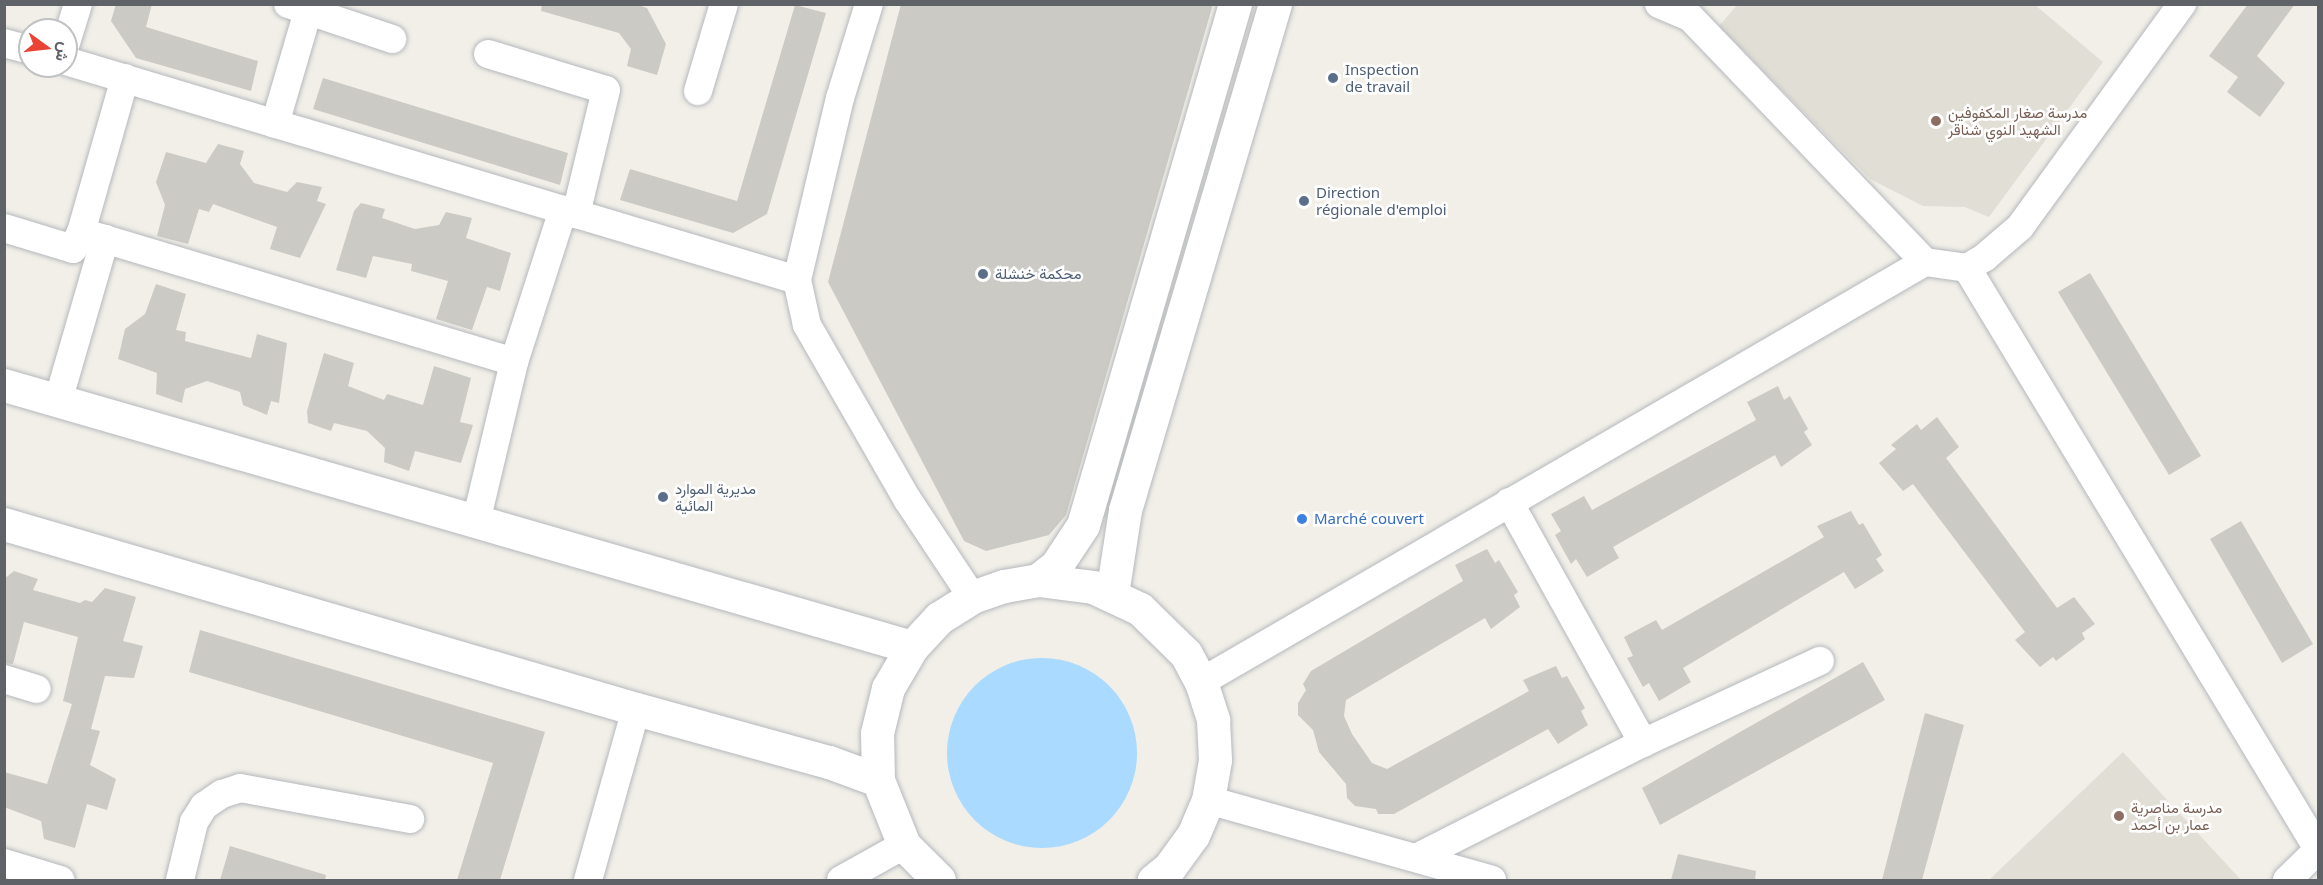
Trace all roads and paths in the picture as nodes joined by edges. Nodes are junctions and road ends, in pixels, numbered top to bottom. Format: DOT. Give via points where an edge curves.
graph roads {
  1 [pos="724,4"];
  2 [pos="869,4"];
  3 [pos="1235,4"];
  4 [pos="1275,4"];
  5 [pos="1659,4"];
  6 [pos="2182,4"];
  7 [pos="298,8"];
  8 [pos="1695,10"];
  9 [pos="392,39"];
  10 [pos="488,54"];
  11 [pos="78,64"];
  12 [pos="125,78"];
  13 [pos="698,91"];
  14 [pos="276,124"];
  15 [pos="570,212"];
  16 [pos="4,228"];
  17 [pos="89,244"];
  18 [pos="1925,262"];
  19 [pos="1967,268"];
  20 [pos="797,280"];
  21 [pos="514,362"];
  22 [pos="4,385"];
  23 [pos="58,401"];
  24 [pos="1509,502"];
  25 [pos="476,522"];
  26 [pos="4,524"];
  27 [pos="1038,580"];
  28 [pos="1112,594"];
  29 [pos="972,597"];
  30 [pos="912,647"];
  31 [pos="1820,661"];
  32 [pos="4,679"];
  33 [pos="1201,682"];
  34 [pos="36,689"];
  35 [pos="636,710"];
  36 [pos="1643,743"];
  37 [pos="878,780"];
  38 [pos="1208,800"];
  39 [pos="410,819"];
  40 [pos="904,845"];
  41 [pos="2319,849"];
  42 [pos="1416,858"];
  43 [pos="4,863"];
  44 [pos="60,880"];
  45 [pos="180,880"];
  46 [pos="588,880"];
  47 [pos="841,880"];
  48 [pos="939,880"];
  49 [pos="1154,880"];
  50 [pos="1492,880"];
  51 [pos="2287,880"];
  1 -- 13 [label="street"];
  2 -- 20 [label="street" via="840,98"];
  3 -- 27 [label="main road" via="1083,525 1056,566"];
  4 -- 28 [label="main road" via="1125,510"];
  5 -- 8 [label="street"];
  6 -- 19 [label="street" via="2020,227 2005,243"];
  7 -- 9 [label="street"];
  7 -- 14 [label="street"];
  8 -- 18 [label="street"];
  10 -- 15 [label="street" via="606,90"];
  11 -- 12 [label="street"];
  12 -- 14 [label="street"];
  12 -- 17 [label="street"];
  14 -- 15 [label="street"];
  15 -- 20 [label="street"];
  15 -- 21 [label="street"];
  16 -- 17 [label="street"];
  17 -- 21 [label="street"];
  17 -- 23 [label="street"];
  18 -- 19 [label="street"];
  18 -- 24 [label="street"];
  19 -- 41 [label="street"];
  20 -- 29 [label="street" via="807,325 907,500"];
  21 -- 25 [label="street"];
  22 -- 23 [label="main road"];
  23 -- 25 [label="main road"];
  24 -- 33 [label="street"];
  24 -- 36 [label="street"];
  25 -- 30 [label="main road"];
  26 -- 35 [label="main road"];
  27 -- 28 [label="main road" via="1072,582"];
  27 -- 29 [label="main road"];
  28 -- 33 [label="main road" via="1140,609 1165,630 1186,654"];
  29 -- 30 [label="main road" via="939,618"];
  30 -- 37 [label="main road" via="888,688 877,733"];
  31 -- 36 [label="street"];
  32 -- 34 [label="street"];
  33 -- 38 [label="main road" via="1213,720 1215,760"];
  35 -- 37 [label="main road" via="829,762"];
  35 -- 46 [label="street"];
  36 -- 42 [label="street"];
  37 -- 40 [label="main road"];
  38 -- 42 [label="street"];
  38 -- 49 [label="main road" via="1193,835 1170,867"];
  39 -- 45 [label="street" via="240,788 204,806 194,822"];
  40 -- 47 [label="street"];
  40 -- 48 [label="main road"];
  41 -- 51 [label="street"];
  42 -- 50 [label="street"];
  43 -- 44 [label="street"];
}
